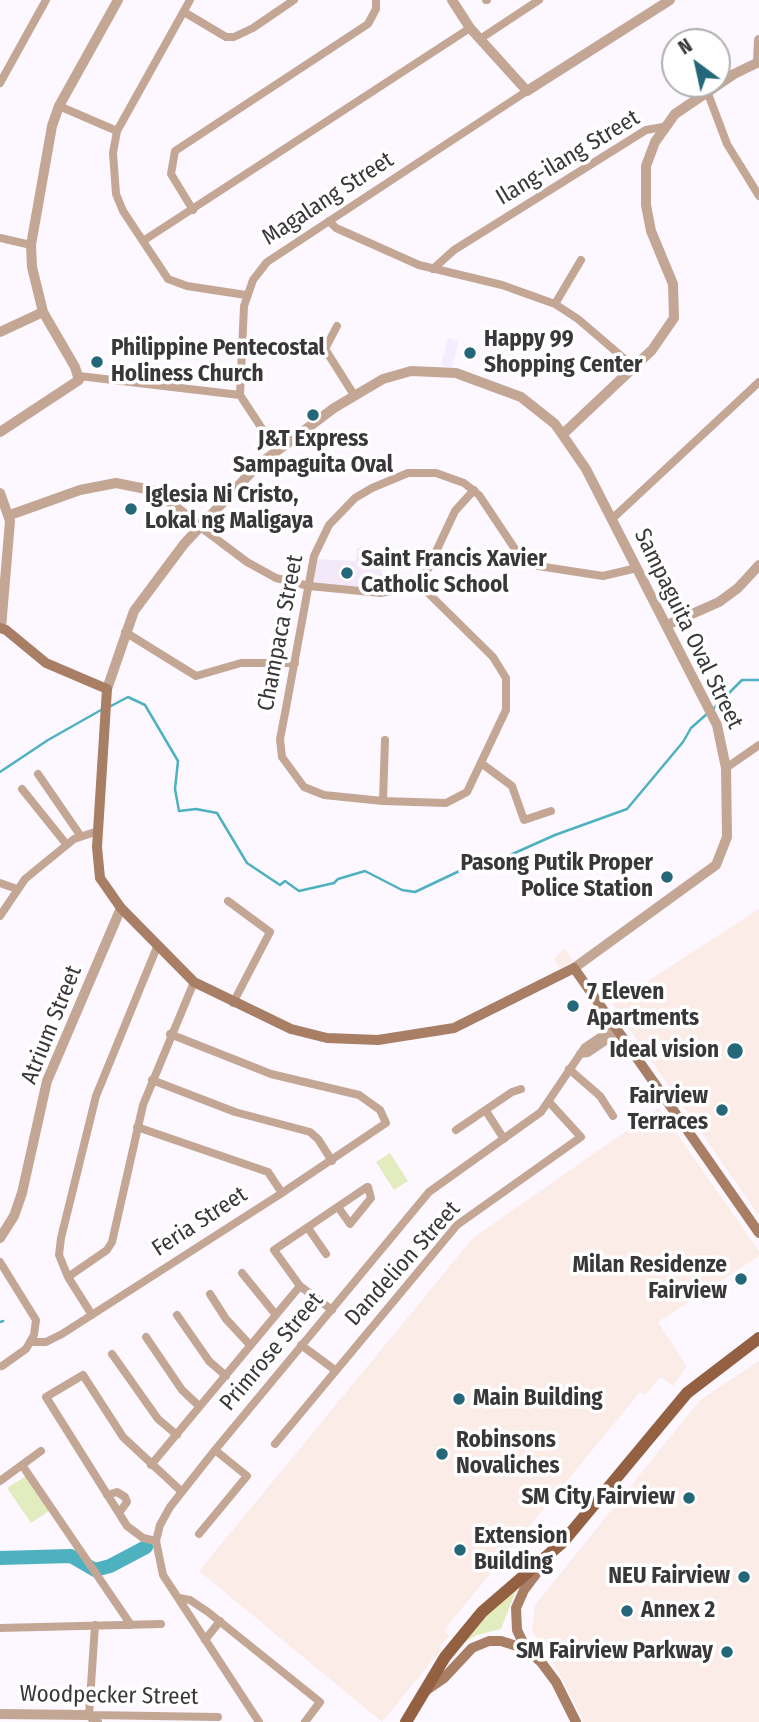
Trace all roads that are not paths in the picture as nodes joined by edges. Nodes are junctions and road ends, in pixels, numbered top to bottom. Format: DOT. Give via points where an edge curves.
graph roads {
  1 [pos="46,0"];
  2 [pos="118,0"];
  3 [pos="190,0"];
  4 [pos="295,0"];
  5 [pos="376,0"];
  6 [pos="452,0"];
  7 [pos="539,0"];
  8 [pos="670,0"];
  9 [pos="184,12"];
  10 [pos="470,28"];
  11 [pos="480,39"];
  12 [pos="759,40"];
  13 [pos="759,62"];
  14 [pos="731,78"];
  15 [pos="0,83"];
  16 [pos="527,91"];
  17 [pos="697,98"];
  18 [pos="710,98"];
  19 [pos="59,106"];
  20 [pos="663,127"];
  21 [pos="117,131"];
  22 [pos="759,196"];
  23 [pos="193,210"];
  24 [pos="329,221"];
  25 [pos="0,238"];
  26 [pos="143,242"];
  27 [pos="31,245"];
  28 [pos="580,260"];
  29 [pos="433,269"];
  30 [pos="246,295"];
  31 [pos="555,304"];
  32 [pos="43,312"];
  33 [pos="337,326"];
  34 [pos="0,332"];
  35 [pos="634,367"];
  36 [pos="79,376"];
  37 [pos="759,382"];
  38 [pos="240,394"];
  39 [pos="354,395"];
  40 [pos="0,432"];
  41 [pos="563,434"];
  42 [pos="276,450"];
  43 [pos="474,490"];
  44 [pos="0,493"];
  45 [pos="9,515"];
  46 [pos="612,519"];
  47 [pos="199,526"];
  48 [pos="759,565"];
  49 [pos="638,568"];
  50 [pos="418,583"];
  51 [pos="309,586"];
  52 [pos="667,625"];
  53 [pos="1,628"];
  54 [pos="125,632"];
  55 [pos="295,663"];
  56 [pos="107,689"];
  57 [pos="385,740"];
  58 [pos="759,745"];
  59 [pos="481,763"];
  60 [pos="726,768"];
  61 [pos="38,774"];
  62 [pos="22,789"];
  63 [pos="383,801"];
  64 [pos="551,811"];
  65 [pos="98,831"];
  66 [pos="80,835"];
  67 [pos="67,845"];
  68 [pos="0,883"];
  69 [pos="17,889"];
  70 [pos="228,901"];
  71 [pos="121,908"];
  72 [pos="0,916"];
  73 [pos="157,947"];
  74 [pos="574,968"];
  75 [pos="192,986"];
  76 [pos="233,1003"];
  77 [pos="617,1029"];
  78 [pos="170,1034"];
  79 [pos="569,1069"];
  80 [pos="152,1080"];
  81 [pos="521,1089"];
  82 [pos="550,1102"];
  83 [pos="486,1111"];
  84 [pos="613,1116"];
  85 [pos="137,1127"];
  86 [pos="456,1130"];
  87 [pos="504,1139"];
  88 [pos="331,1161"];
  89 [pos="282,1193"];
  90 [pos="338,1207"];
  91 [pos="308,1228"];
  92 [pos="759,1233"];
  93 [pos="0,1238"];
  94 [pos="326,1254"];
  95 [pos="0,1262"];
  96 [pos="242,1273"];
  97 [pos="68,1277"];
  98 [pos="300,1286"];
  99 [pos="210,1294"];
  100 [pos="331,1310"];
  101 [pos="92,1315"];
  102 [pos="177,1315"];
  103 [pos="276,1315"];
  104 [pos="146,1337"];
  105 [pos="759,1338"];
  106 [pos="30,1342"];
  107 [pos="250,1345"];
  108 [pos="301,1345"];
  109 [pos="112,1354"];
  110 [pos="2,1366"];
  111 [pos="335,1370"];
  112 [pos="226,1376"];
  113 [pos="199,1406"];
  114 [pos="177,1435"];
  115 [pos="275,1444"];
  116 [pos="41,1451"];
  117 [pos="215,1451"];
  118 [pos="22,1465"];
  119 [pos="150,1465"];
  120 [pos="0,1481"];
  121 [pos="182,1492"];
  122 [pos="107,1495"];
  123 [pos="119,1513"];
  124 [pos="199,1535"];
  125 [pos="156,1541"];
  126 [pos="563,1542"];
  127 [pos="179,1598"];
  128 [pos="220,1621"];
  129 [pos="161,1624"];
  130 [pos="95,1625"];
  131 [pos="131,1625"];
  132 [pos="0,1628"];
  133 [pos="205,1640"];
  134 [pos="526,1649"];
  135 [pos="422,1694"];
  136 [pos="0,1714"];
  137 [pos="218,1717"];
  138 [pos="93,1718"];
  139 [pos="259,1722"];
  140 [pos="305,1722"];
  141 [pos="406,1722"];
  142 [pos="576,1722"];
  1 -- 15 [label="street"];
  2 -- 19 [label="street"];
  3 -- 9 [label="street"];
  4 -- 9 [label="street" via="234,37 226,37"];
  5 -- 23 [label="street" via="368,24 175,151 171,174"];
  6 -- 10 [label="street"];
  7 -- 11 [label="street"];
  8 -- 16 [label="street"];
  9 -- 21 [label="street"];
  10 -- 11 [label="street"];
  10 -- 23 [label="street"];
  11 -- 16 [label="street"];
  12 -- 13 [label="street"];
  13 -- 14 [label="street, Ilang-ilang Street"];
  16 -- 24 [label="street, Magalang Street"];
  17 -- 20 [label="street, Ilang-ilang Street"];
  18 -- 22 [label="street" via="727,144"];
  19 -- 21 [label="street"];
  19 -- 27 [label="street"];
  20 -- 29 [label="street, Ilang-ilang Street" via="646,130 454,250"];
  20 -- 35 [label="street" via="646,166 646,205 673,284 676,308 661,339"];
  21 -- 26 [label="street" via="113,153 116,194"];
  23 -- 26 [label="street"];
  24 -- 29 [label="street" via="336,229"];
  24 -- 30 [label="street, Magalang Street" via="267,262"];
  25 -- 27 [label="street"];
  26 -- 30 [label="street" via="176,284"];
  27 -- 32 [label="street"];
  28 -- 31 [label="street"];
  29 -- 31 [label="street" via="506,286"];
  30 -- 38 [label="street, Magalang Street"];
  31 -- 35 [label="street"];
  32 -- 34 [label="street"];
  32 -- 36 [label="street"];
  33 -- 39 [label="street" via="326,349"];
  35 -- 41 [label="street"];
  36 -- 38 [label="street"];
  36 -- 40 [label="street" via="77,382"];
  37 -- 46 [label="street"];
  38 -- 42 [label="street"];
  39 -- 41 [label="street, Sampaguita Oval Street" via="411,371 456,373 521,397"];
  39 -- 42 [label="street, Sampaguita Oval Street"];
  41 -- 46 [label="street, Sampaguita Oval Street"];
  42 -- 47 [label="street, Sampaguita Oval Street"];
  43 -- 49 [label="street" via="515,549 538,566 603,576"];
  43 -- 50 [label="street" via="455,511 434,562"];
  43 -- 51 [label="street, Champaca Street" via="454,478 422,471 372,488 355,498 329,525 314,556"];
  44 -- 45 [label="street"];
  45 -- 47 [label="street" via="80,489 116,483 156,491"];
  45 -- 53 [label="street"];
  46 -- 49 [label="street, Sampaguita Oval Street"];
  47 -- 51 [label="street" via="262,571"];
  47 -- 54 [label="street, Sampaguita Oval Street" via="145,592"];
  48 -- 52 [label="street" via="730,595"];
  49 -- 52 [label="street, Sampaguita Oval Street"];
  50 -- 51 [label="street" via="366,594"];
  50 -- 59 [label="street" via="493,657 506,678 506,710"];
  51 -- 55 [label="street, Champaca Street"];
  52 -- 60 [label="street, Sampaguita Oval Street" via="717,725"];
  53 -- 56 [label="main road" via="46,663"];
  54 -- 55 [label="street" via="196,676 241,663"];
  54 -- 56 [label="street, Sampaguita Oval Street"];
  55 -- 63 [label="street, Champaca Street" via="280,740 287,766 304,787 324,795"];
  56 -- 65 [label="main road, Sampaguita Oval Street"];
  57 -- 63 [label="street"];
  58 -- 60 [label="street"];
  59 -- 63 [label="street, Champaca Street" via="467,792 457,799 446,803"];
  59 -- 64 [label="street" via="512,786 524,820"];
  60 -- 74 [label="street, Sampaguita Oval Street" via="727,837 716,865"];
  61 -- 66 [label="street"];
  62 -- 67 [label="street"];
  65 -- 66 [label="street"];
  65 -- 71 [label="main road, Sampaguita Oval Street" via="100,878"];
  66 -- 67 [label="street"];
  67 -- 69 [label="street"];
  68 -- 69 [label="street"];
  69 -- 72 [label="street"];
  70 -- 76 [label="street" via="271,932"];
  71 -- 73 [label="main road, Sampaguita Oval Street"];
  71 -- 93 [label="street, Atrium Street" via="47,1081 22,1193"];
  73 -- 75 [label="main road, Sampaguita Oval Street"];
  73 -- 97 [label="street" via="96,1096 61,1238 59,1255"];
  74 -- 76 [label="main road, Sampaguita Oval Street" via="454,1028 398,1039 314,1035"];
  74 -- 77 [label="main road"];
  75 -- 76 [label="main road, Sampaguita Oval Street"];
  75 -- 78 [label="street"];
  77 -- 79 [label="street, Primrose Street" via="588,1053 580,1054"];
  77 -- 92 [label="main road"];
  78 -- 80 [label="street"];
  78 -- 88 [label="street, Feria Street" via="271,1074 359,1095 375,1106 386,1123"];
  79 -- 82 [label="street, Primrose Street"];
  79 -- 84 [label="street" via="600,1096"];
  80 -- 85 [label="street"];
  80 -- 88 [label="street" via="234,1112 310,1132"];
  81 -- 83 [label="street"];
  82 -- 87 [label="street, Primrose Street"];
  82 -- 111 [label="street, Dandelion Street" via="581,1137 464,1218"];
  83 -- 86 [label="street"];
  83 -- 87 [label="street"];
  85 -- 89 [label="street" via="268,1172"];
  85 -- 97 [label="street" via="112,1242"];
  87 -- 100 [label="street, Primrose Street" via="429,1192"];
  88 -- 89 [label="street, Feria Street"];
  89 -- 101 [label="street, Feria Street"];
  90 -- 90 [label="street" via="350,1224 371,1198 368,1187"];
  90 -- 91 [label="street"];
  91 -- 94 [label="street"];
  91 -- 98 [label="street" via="274,1250"];
  95 -- 106 [label="street" via="36,1320"];
  96 -- 103 [label="street"];
  97 -- 101 [label="street"];
  98 -- 100 [label="street"];
  98 -- 103 [label="street"];
  99 -- 107 [label="street"];
  100 -- 108 [label="street, Primrose Street"];
  101 -- 106 [label="street, Feria Street" via="54,1339"];
  102 -- 112 [label="street" via="194,1342"];
  103 -- 107 [label="street"];
  104 -- 113 [label="street"];
  105 -- 126 [label="main road" via="687,1393"];
  106 -- 110 [label="street"];
  107 -- 112 [label="street"];
  108 -- 111 [label="street"];
  108 -- 117 [label="street, Primrose Street"];
  109 -- 114 [label="street" via="158,1419"];
  111 -- 115 [label="street, Dandelion Street"];
  112 -- 113 [label="street"];
  113 -- 114 [label="street"];
  114 -- 119 [label="street"];
  116 -- 118 [label="street"];
  117 -- 121 [label="street, Primrose Street"];
  117 -- 124 [label="street" via="247,1476"];
  118 -- 120 [label="street"];
  118 -- 131 [label="street"];
  119 -- 121 [label="street"];
  119 -- 122 [label="street" via="122,1437 83,1375 46,1397"];
  121 -- 125 [label="street, Primrose Street" via="160,1525"];
  122 -- 123 [label="street"];
  122 -- 123 [label="street" via="117,1492 125,1497 127,1502"];
  123 -- 125 [label="street" via="135,1534"];
  125 -- 127 [label="street" via="163,1575"];
  126 -- 134 [label="main road" via="518,1601 516,1624"];
  126 -- 135 [label="main road" via="482,1612"];
  127 -- 128 [label="street" via="190,1600"];
  127 -- 133 [label="street"];
  128 -- 133 [label="street"];
  128 -- 140 [label="street" via="320,1702"];
  129 -- 131 [label="street"];
  130 -- 131 [label="street"];
  130 -- 132 [label="street"];
  130 -- 138 [label="street"];
  133 -- 139 [label="street"];
  134 -- 135 [label="main road" via="501,1641 477,1645"];
  134 -- 142 [label="main road" via="548,1670"];
  135 -- 141 [label="main road"];
  136 -- 138 [label="street, Woodpecker Street"];
  137 -- 138 [label="street, Woodpecker Street"];
}
